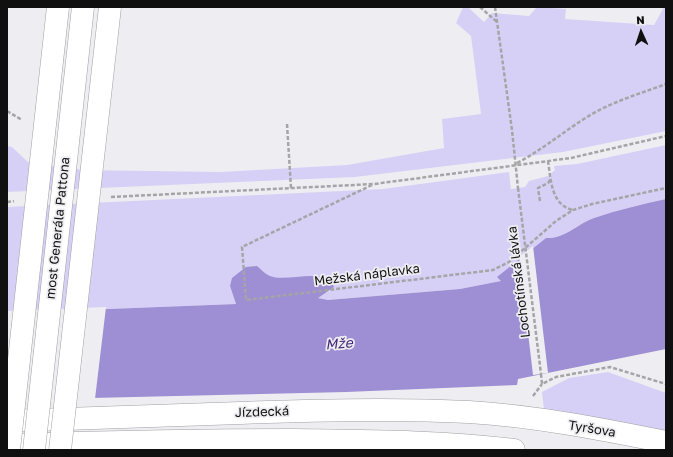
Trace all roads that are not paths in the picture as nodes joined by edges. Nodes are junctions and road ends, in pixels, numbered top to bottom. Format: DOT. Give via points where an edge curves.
graph roads {
  1 [pos="58,7"];
  2 [pos="83,7"];
  3 [pos="110,7"];
  4 [pos="518,417"];
  5 [pos="7,421"];
  6 [pos="666,442"];
  7 [pos="7,445"];
  8 [pos="9,450"];
  9 [pos="34,450"];
  10 [pos="60,450"];
  11 [pos="514,450"];
  1 -- 8 [label="main road, most Generála Pattona, bridge"];
  2 -- 9 [label="main road, most Generála Pattona, bridge"];
  3 -- 10 [label="main road, most Generála Pattona, bridge"];
  4 -- 5 [label="main road, Jízdecká" via="470,412 349,409"];
  4 -- 6 [label="main road, Tyršova"];
  7 -- 11 [label="main road" via="177,440 379,441 473,445"];
}
